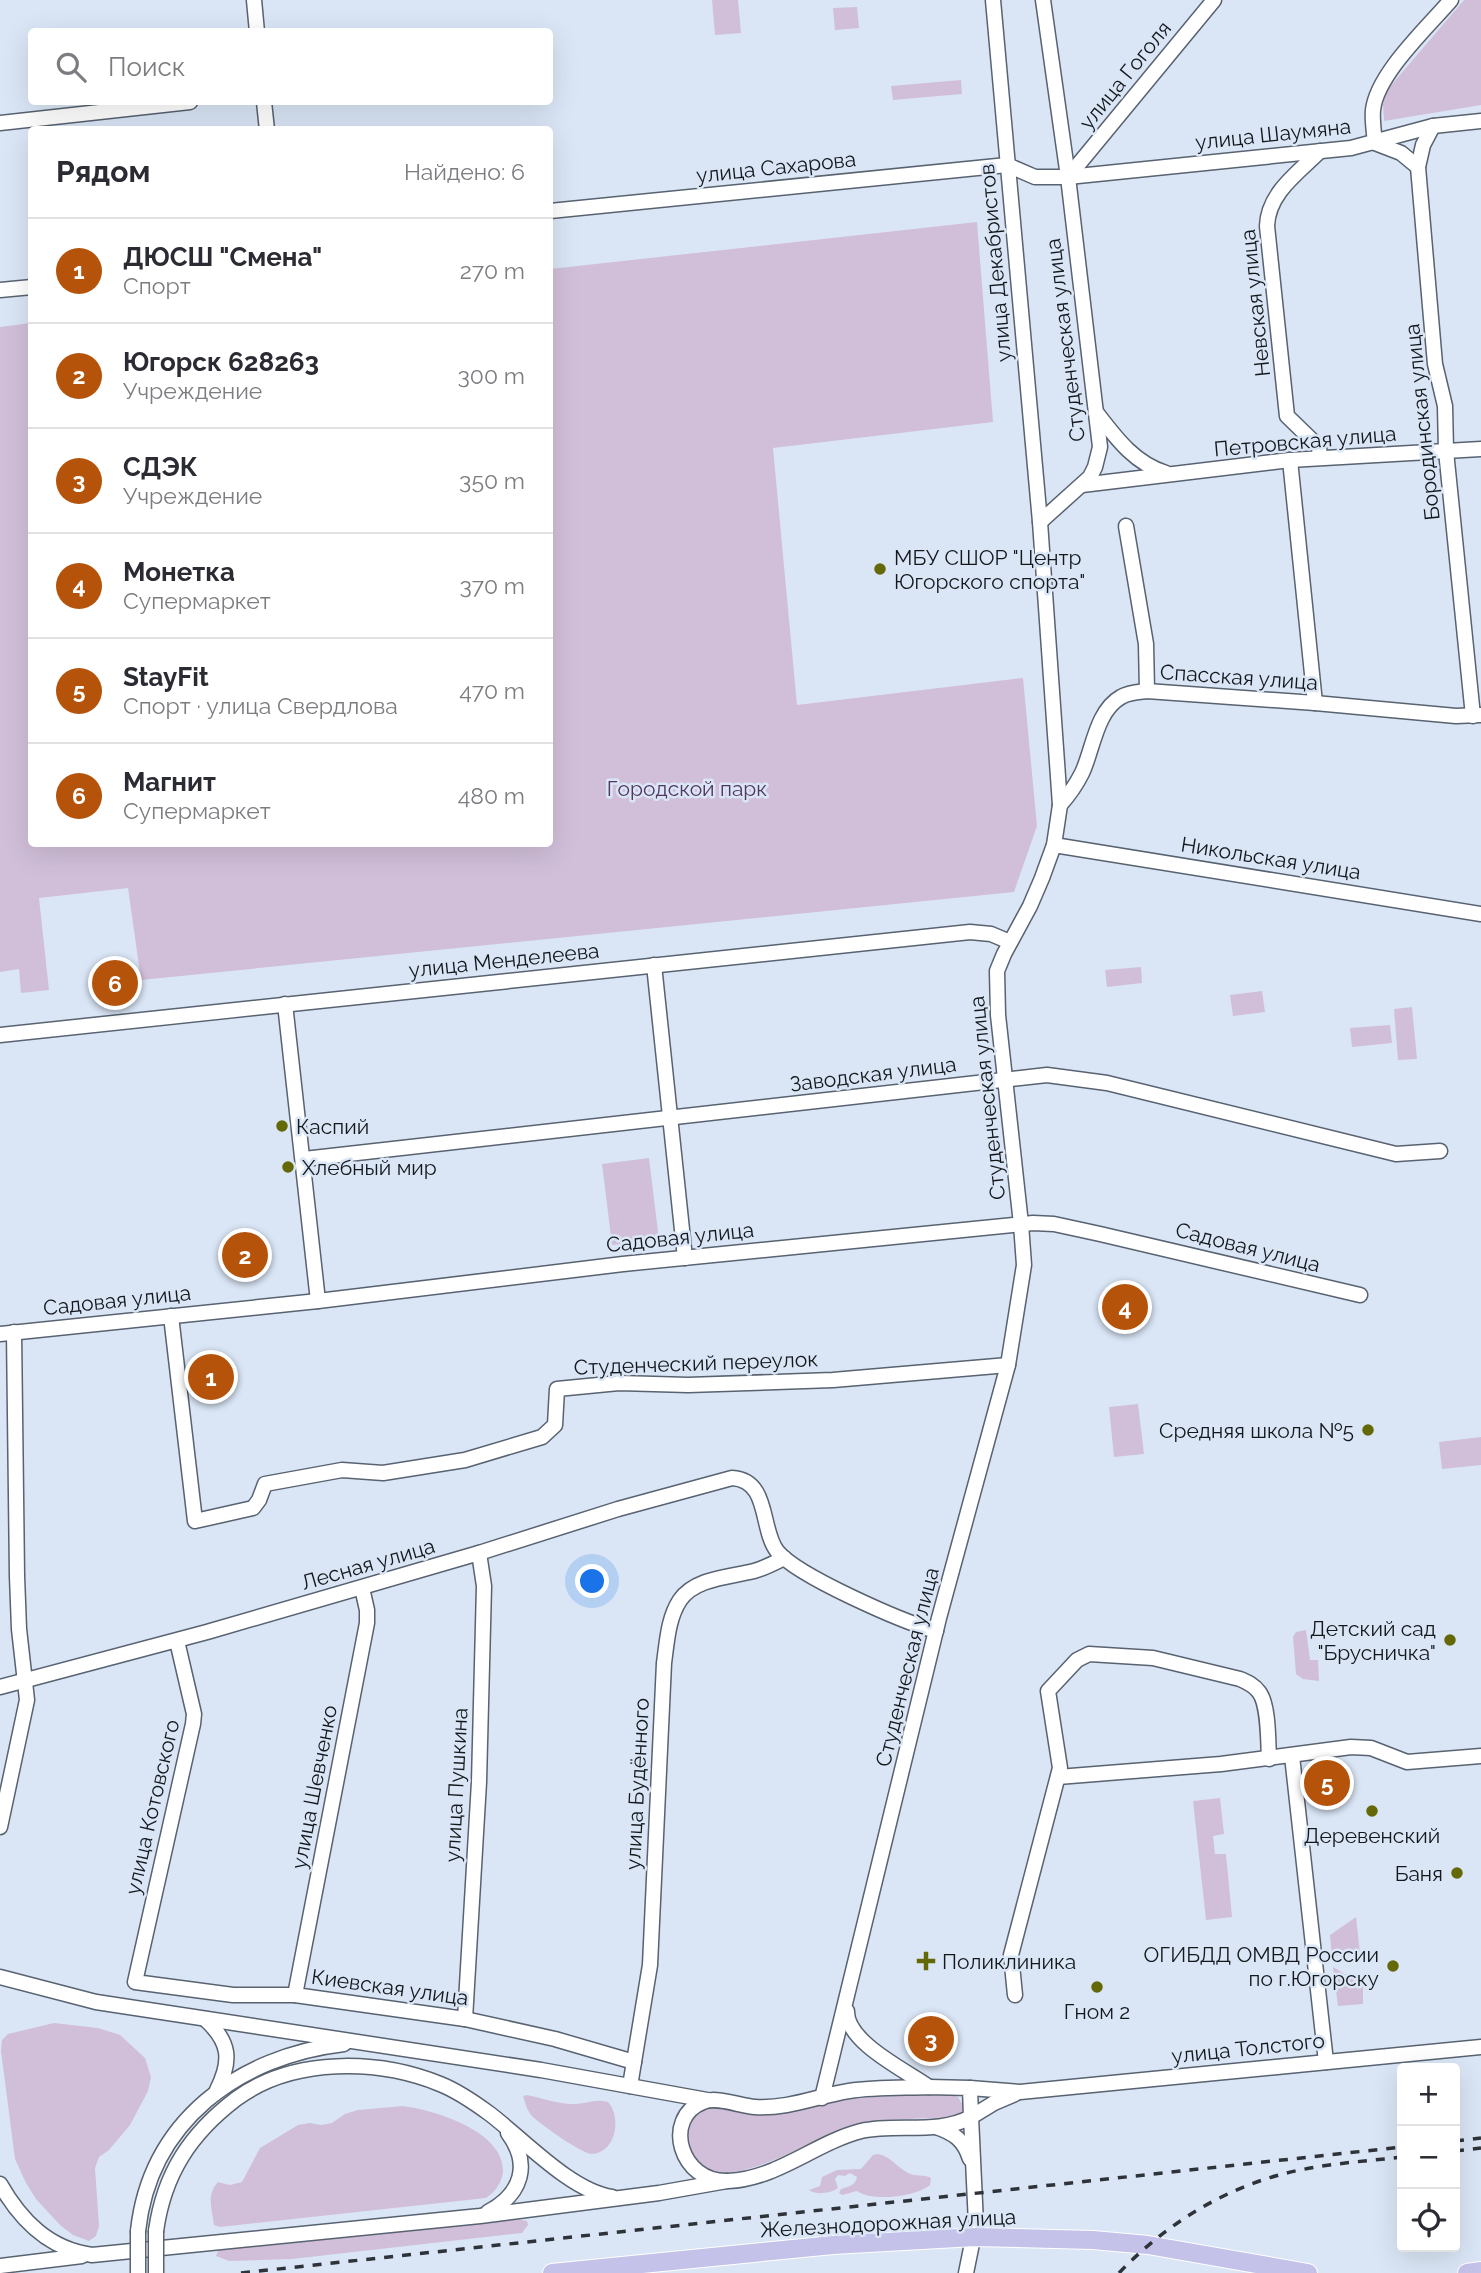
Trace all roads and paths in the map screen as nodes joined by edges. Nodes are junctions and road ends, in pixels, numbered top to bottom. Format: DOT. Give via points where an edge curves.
graph roads {
  1 [pos="254,0"];
  2 [pos="993,0"];
  3 [pos="1043,0"];
  4 [pos="1214,0"];
  5 [pos="1451,0"];
  6 [pos="257,28"];
  7 [pos="163,105"];
  8 [pos="264,105"];
  9 [pos="1481,121"];
  10 [pos="0,123"];
  11 [pos="267,126"];
  12 [pos="1433,126"];
  13 [pos="1375,143"];
  14 [pos="1320,151"];
  15 [pos="1007,165"];
  16 [pos="1418,167"];
  17 [pos="1068,177"];
  18 [pos="553,211"];
  19 [pos="28,287"];
  20 [pos="0,290"];
  21 [pos="1095,411"];
  22 [pos="1481,449"];
  23 [pos="1446,451"];
  24 [pos="1320,457"];
  25 [pos="1290,460"];
  26 [pos="1174,475"];
  27 [pos="1081,485"];
  28 [pos="1040,522"];
  29 [pos="1126,526"];
  30 [pos="1147,691"];
  31 [pos="1315,703"];
  32 [pos="1477,716"];
  33 [pos="1060,805"];
  34 [pos="1054,845"];
  35 [pos="1481,914"];
  36 [pos="1010,942"];
  37 [pos="654,965"];
  38 [pos="285,1003"];
  39 [pos="0,1035"];
  40 [pos="1005,1080"];
  41 [pos="669,1119"];
  42 [pos="1440,1151"];
  43 [pos="304,1159"];
  44 [pos="1021,1224"];
  45 [pos="685,1258"];
  46 [pos="1360,1295"];
  47 [pos="318,1301"];
  48 [pos="171,1316"];
  49 [pos="7,1333"];
  50 [pos="1008,1365"];
  51 [pos="478,1553"];
  52 [pos="784,1558"];
  53 [pos="362,1588"];
  54 [pos="936,1631"];
  55 [pos="177,1641"];
  56 [pos="26,1682"];
  57 [pos="0,1687"];
  58 [pos="1292,1756"];
  59 [pos="1481,1756"];
  60 [pos="1269,1759"];
  61 [pos="1058,1777"];
  62 [pos="0,1827"];
  63 [pos="0,1978"];
  64 [pos="135,1982"];
  65 [pos="295,1994"];
  66 [pos="1015,1995"];
  67 [pos="847,2002"];
  68 [pos="204,2018"];
  69 [pos="464,2019"];
  70 [pos="377,2044"];
  71 [pos="1481,2047"];
  72 [pos="634,2062"];
  73 [pos="1326,2062"];
  74 [pos="630,2086"];
  75 [pos="929,2087"];
  76 [pos="970,2088"];
  77 [pos="216,2091"];
  78 [pos="1020,2092"];
  79 [pos="822,2098"];
  80 [pos="708,2100"];
  81 [pos="490,2114"];
  82 [pos="971,2117"];
  83 [pos="933,2127"];
  84 [pos="972,2167"];
  85 [pos="727,2182"];
  86 [pos="0,2184"];
  87 [pos="628,2197"];
  88 [pos="480,2216"];
  89 [pos="975,2237"];
  90 [pos="92,2255"];
  91 [pos="0,2266"];
  92 [pos="1253,2268"];
  93 [pos="1481,2271"];
  94 [pos="138,2273"];
  95 [pos="156,2273"];
  96 [pos="552,2273"];
  97 [pos="966,2273"];
  98 [pos="1308,2273"];
  99 [pos="1467,2273"];
  1 -- 6 [label="street"];
  2 -- 15 [label="street, улица Декабристов"];
  3 -- 17 [label="street, Студенческая улица"];
  4 -- 17 [label="street, улица Гоголя"];
  5 -- 13 [label="street" via="1382,84 1373,109"];
  7 -- 10 [label="street"];
  8 -- 11 [label="street"];
  9 -- 12 [label="street, улица Шаумяна"];
  12 -- 13 [label="street, улица Шаумяна"];
  12 -- 16 [label="street, Бородинская улица"];
  13 -- 14 [label="street, улица Шаумяна"];
  13 -- 16 [label="street" via="1401,153"];
  14 -- 17 [label="street, улица Шаумяна"];
  14 -- 24 [label="street, Невская улица" via="1275,197 1267,226 1287,416 1319,447"];
  15 -- 17 [label="street, улица Шаумяна" via="1035,177"];
  15 -- 18 [label="street, улица Сахарова"];
  15 -- 28 [label="street, улица Декабристов"];
  16 -- 23 [label="street, Бородинская улица"];
  17 -- 21 [label="street, Студенческая улица"];
  19 -- 20 [label="street"];
  21 -- 26 [label="street, Петровская улица" via="1138,460"];
  21 -- 27 [label="street, Студенческая улица" via="1100,447 1090,477"];
  22 -- 23 [label="street, Петровская улица"];
  23 -- 24 [label="street, Петровская улица"];
  23 -- 32 [label="street, Бородинская улица"];
  24 -- 25 [label="street, Петровская улица"];
  25 -- 26 [label="street, Петровская улица"];
  25 -- 31 [label="street"];
  26 -- 27 [label="street, Петровская улица"];
  27 -- 28 [label="street, Студенческая улица"];
  28 -- 33 [label="street, Студенческая улица"];
  29 -- 30 [label="street" via="1146,644"];
  30 -- 31 [label="street, Спасская улица"];
  30 -- 33 [label="street, Спасская улица" via="1133,692 1110,706 1082,773"];
  31 -- 32 [label="street, Спасская улица"];
  33 -- 34 [label="street, Студенческая улица"];
  34 -- 35 [label="street, Никольская улица"];
  34 -- 36 [label="street, Студенческая улица" via="1036,894"];
  36 -- 37 [label="street, улица Менделеева" via="970,932"];
  36 -- 40 [label="street, Студенческая улица" via="996,984"];
  37 -- 38 [label="street, улица Менделеева"];
  37 -- 41 [label="street"];
  38 -- 39 [label="street, улица Менделеева"];
  38 -- 43 [label="street"];
  40 -- 41 [label="street, Заводская улица"];
  40 -- 42 [label="street, Заводская улица" via="1047,1075 1085,1079 1396,1154"];
  40 -- 44 [label="street, Студенческая улица"];
  41 -- 43 [label="street, Заводская улица"];
  41 -- 45 [label="street"];
  43 -- 47 [label="street"];
  44 -- 45 [label="street, Садовая улица"];
  44 -- 46 [label="street, Садовая улица" via="1054,1224"];
  44 -- 50 [label="street, Студенческая улица" via="1023,1274"];
  45 -- 47 [label="street, Садовая улица"];
  47 -- 48 [label="street, Садовая улица"];
  48 -- 49 [label="street, Садовая улица"];
  48 -- 50 [label="street, Студенческий переулок" via="195,1521 253,1508 265,1484 342,1470 383,1474 465,1460 542,1437 555,1425 557,1389 619,1383 833,1380"];
  49 -- 56 [label="street" via="19,1629"];
  50 -- 54 [label="street, Студенческая улица"];
  51 -- 52 [label="street, Лесная улица" via="721,1480 738,1479 759,1496 776,1550"];
  51 -- 53 [label="street, Лесная улица"];
  51 -- 69 [label="street, улица Пушкина" via="484,1586 479,1782"];
  52 -- 54 [label="street" via="830,1585"];
  52 -- 72 [label="street, улица Будённого" via="698,1586 687,1592 673,1615 664,1663 650,1965"];
  53 -- 55 [label="street, Лесная улица"];
  53 -- 65 [label="street, улица Шевченко" via="367,1623"];
  54 -- 67 [label="street, Студенческая улица"];
  55 -- 56 [label="street, Лесная улица"];
  55 -- 64 [label="street, улица Котовского" via="194,1724"];
  56 -- 57 [label="street, Лесная улица"];
  56 -- 62 [label="street" via="24,1721"];
  58 -- 59 [label="street" via="1351,1747 1371,1748 1407,1762"];
  58 -- 60 [label="street"];
  58 -- 73 [label="street"];
  60 -- 61 [label="street"];
  60 -- 61 [label="street" via="1264,1702 1259,1691 1240,1679 1153,1658 1089,1654 1077,1660 1048,1692"];
  61 -- 66 [label="street" via="1011,1955"];
  63 -- 68 [label="street" via="96,2002"];
  64 -- 65 [label="street, Киевская улица" via="233,1995"];
  65 -- 69 [label="street, Киевская улица"];
  67 -- 75 [label="street" via="848,2024 860,2039"];
  67 -- 79 [label="street, Студенческая улица"];
  68 -- 70 [label="street"];
  68 -- 77 [label="street" via="219,2032 226,2050 226,2068"];
  69 -- 72 [label="street, Киевская улица"];
  70 -- 74 [label="street"];
  70 -- 77 [label="street" via="296,2052 257,2067"];
  71 -- 73 [label="street, улица Толстого"];
  72 -- 74 [label="street, улица Будённого"];
  73 -- 78 [label="street, улица Толстого"];
  74 -- 80 [label="street"];
  75 -- 76 [label="street"];
  75 -- 79 [label="street" via="847,2091"];
  76 -- 78 [label="street"];
  76 -- 82 [label="street"];
  77 -- 94 [label="street, bridge" via="162,2155 142,2202"];
  78 -- 82 [label="street"];
  79 -- 80 [label="street" via="777,2107"];
  80 -- 85 [label="street" via="694,2107 685,2119 682,2153 696,2172"];
  81 -- 87 [label="street" via="577,2183 607,2196"];
  81 -- 88 [label="street" via="518,2150 521,2175 511,2195"];
  81 -- 95 [label="street, bridge" via="443,2085 390,2070 329,2067 258,2086 224,2109 180,2158 167,2183 156,2231"];
  82 -- 83 [label="street"];
  82 -- 84 [label="street"];
  83 -- 84 [label="street" via="949,2131 963,2142"];
  83 -- 85 [label="street" via="865,2130 779,2168"];
  84 -- 89 [label="street"];
  85 -- 87 [label="street"];
  86 -- 90 [label="street" via="41,2235 75,2253"];
  87 -- 88 [label="street"];
  88 -- 90 [label="street"];
  89 -- 92 [label="main road, Железнодорожная улица" via="1125,2243"];
  89 -- 96 [label="main road, Железнодорожная улица" via="834,2245"];
  89 -- 97 [label="street"];
  90 -- 91 [label="street"];
  92 -- 98 [label="main road, Железнодорожная улица"];
  93 -- 99 [label="main road"];
}
